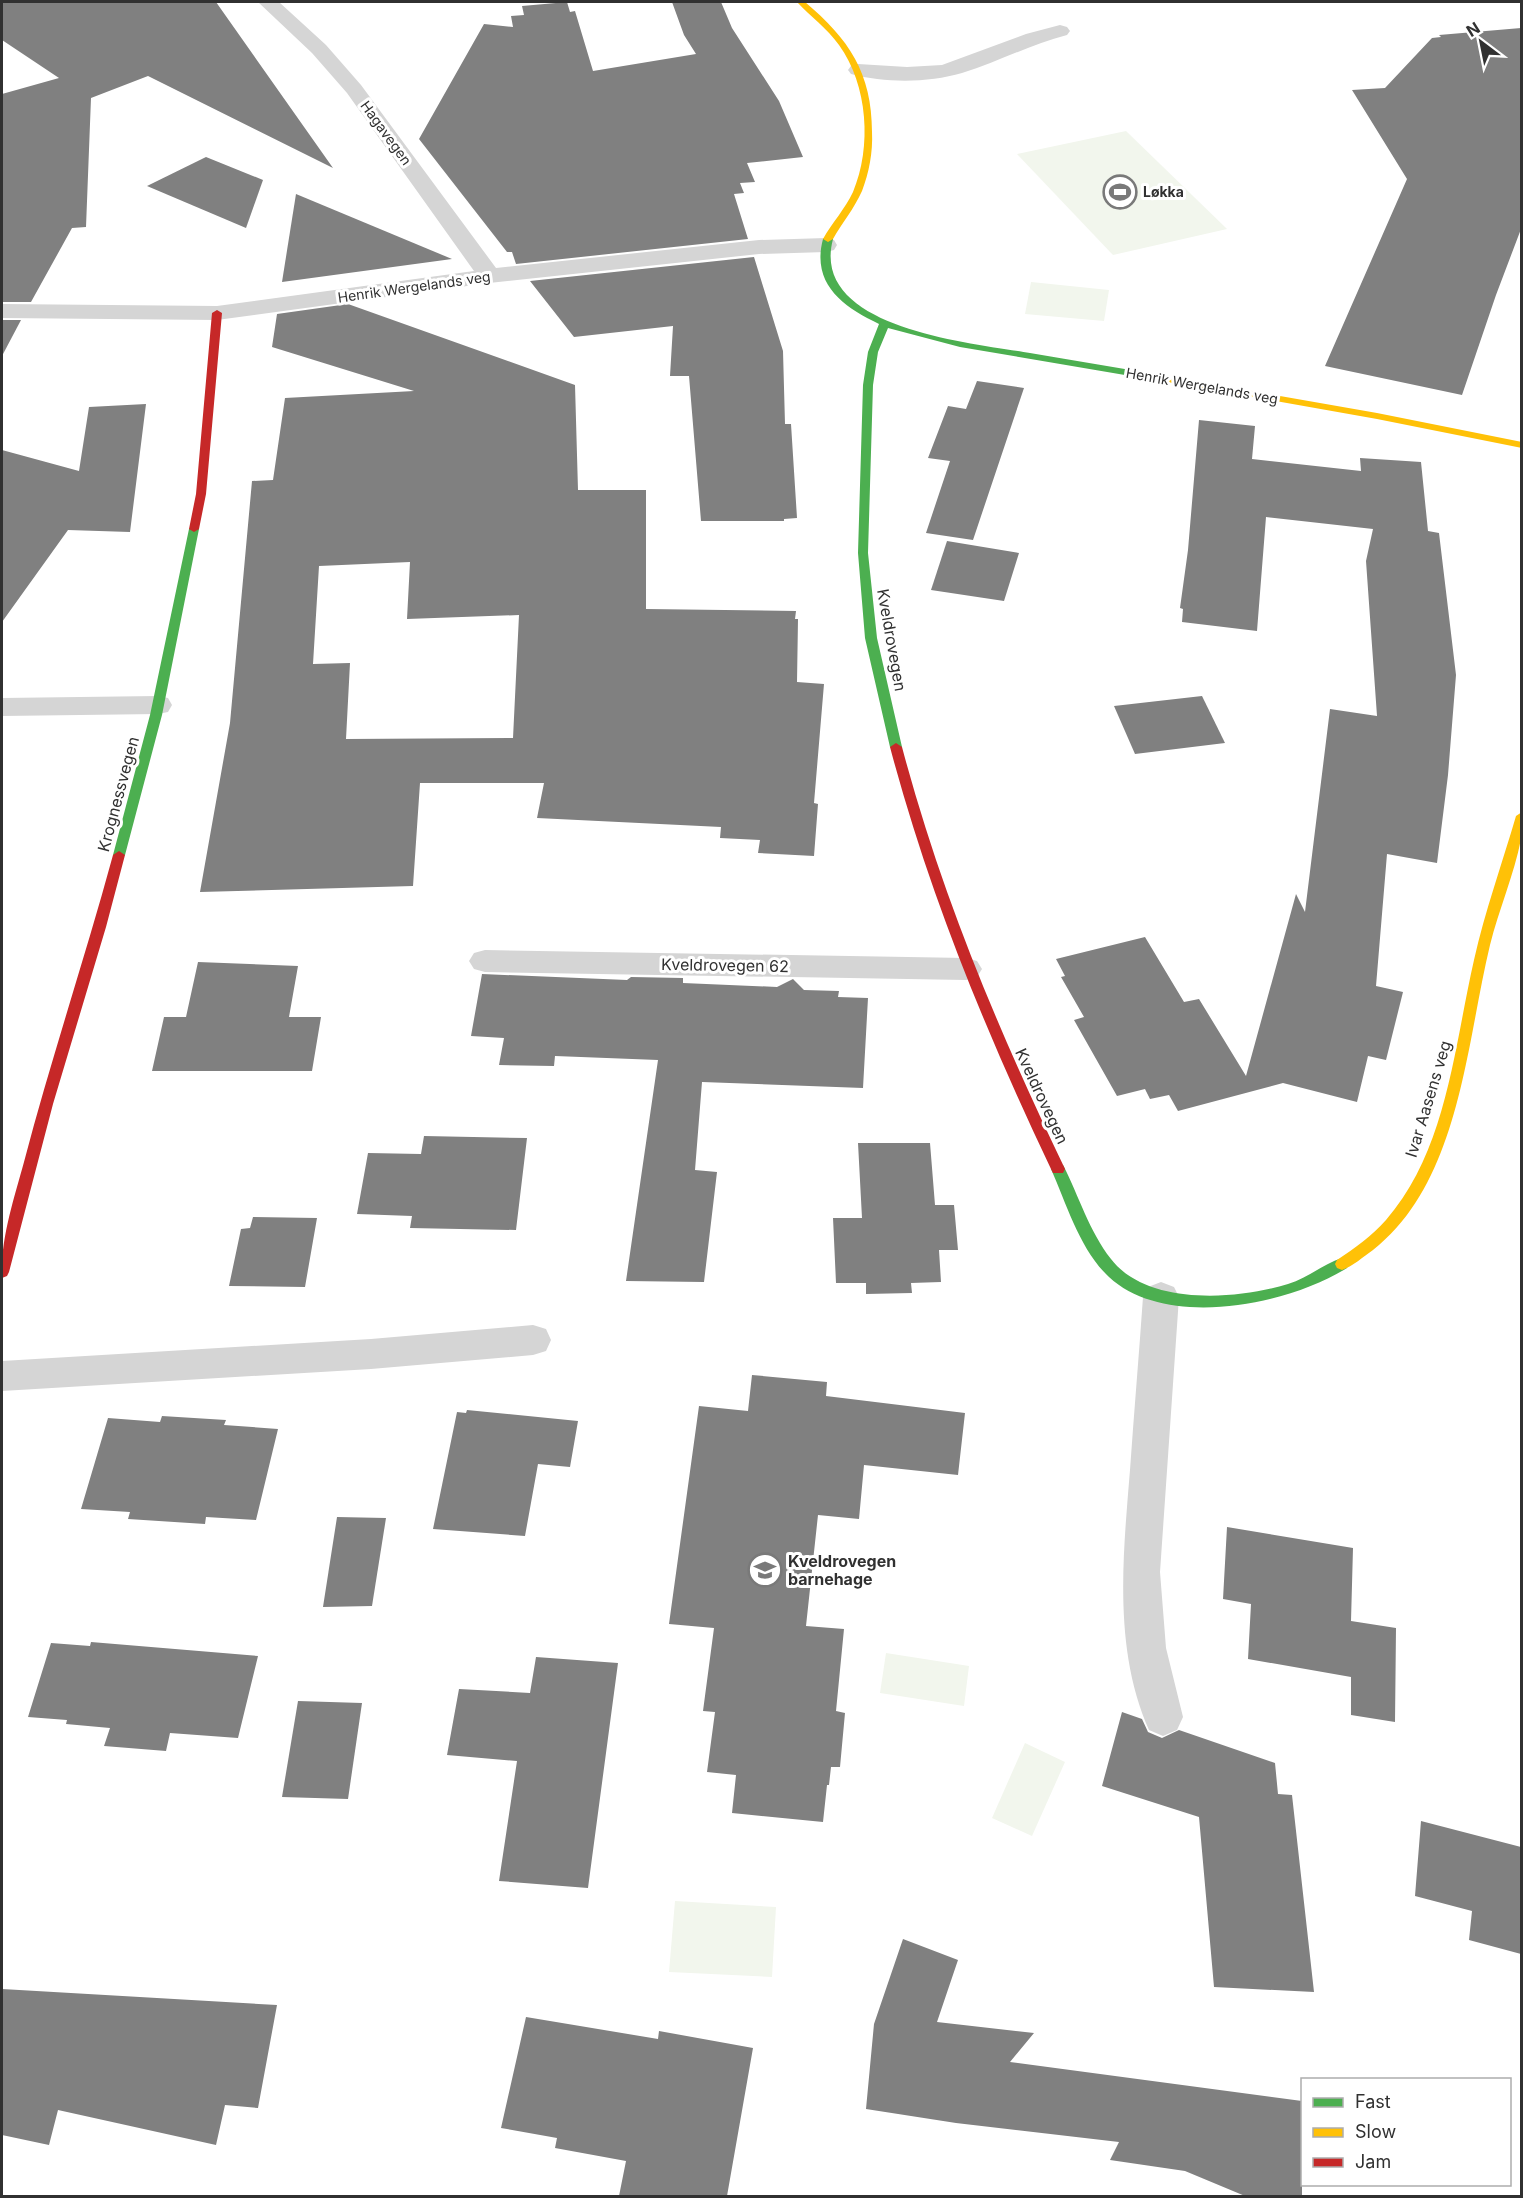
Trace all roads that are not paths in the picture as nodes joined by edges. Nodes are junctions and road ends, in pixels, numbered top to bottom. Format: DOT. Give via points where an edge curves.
graph roads {
  1 [pos="268,2"];
  2 [pos="801,2"];
  3 [pos="1060,31"];
  4 [pos="858,70"];
  5 [pos="826,245"];
  6 [pos="489,276"];
  7 [pos="2,311"];
  8 [pos="217,313"];
  9 [pos="885,322"];
  10 [pos="1521,445"];
  11 [pos="158,705"];
  12 [pos="2,707"];
  13 [pos="1521,816"];
  14 [pos="485,961"];
  15 [pos="966,969"];
  16 [pos="2,1272"];
  17 [pos="1150,1293"];
  18 [pos="533,1340"];
  19 [pos="2,1376"];
  20 [pos="1163,1717"];
  1 -- 6 [label="street, Hagavegen" via="319,49 354,89"];
  2 -- 4 [label="street" via="842,42"];
  3 -- 4 [label="street" via="1041,34 939,71"];
  4 -- 5 [label="street" via="863,81 868,131 865,163 853,201"];
  5 -- 6 [label="street, Henrik Wergelands veg" via="759,248"];
  5 -- 9 [label="street" via="827,270 834,289 861,312"];
  6 -- 8 [label="street, Henrik Wergelands veg"];
  7 -- 8 [label="street, Henrik Wergelands veg"];
  8 -- 11 [label="street, Krognessvegen" via="201,494"];
  9 -- 10 [label="street, Henrik Wergelands veg" via="956,343"];
  9 -- 15 [label="street, Kveldrovegen" via="873,348 866,417 863,505 868,614 915,822"];
  11 -- 12 [label="street"];
  11 -- 16 [label="street, Krognessvegen"];
  13 -- 17 [label="street, Ivar Aasens veg" via="1492,912 1444,1114 1419,1181 1397,1217 1352,1258 1287,1291 1230,1299"];
  14 -- 15 [label="street, Kveldrovegen 62"];
  15 -- 17 [label="street, Kveldrovegen" via="1098,1253 1117,1277"];
  17 -- 20 [label="street" via="1141,1572 1146,1648"];
  18 -- 19 [label="street" via="371,1354"];
}
